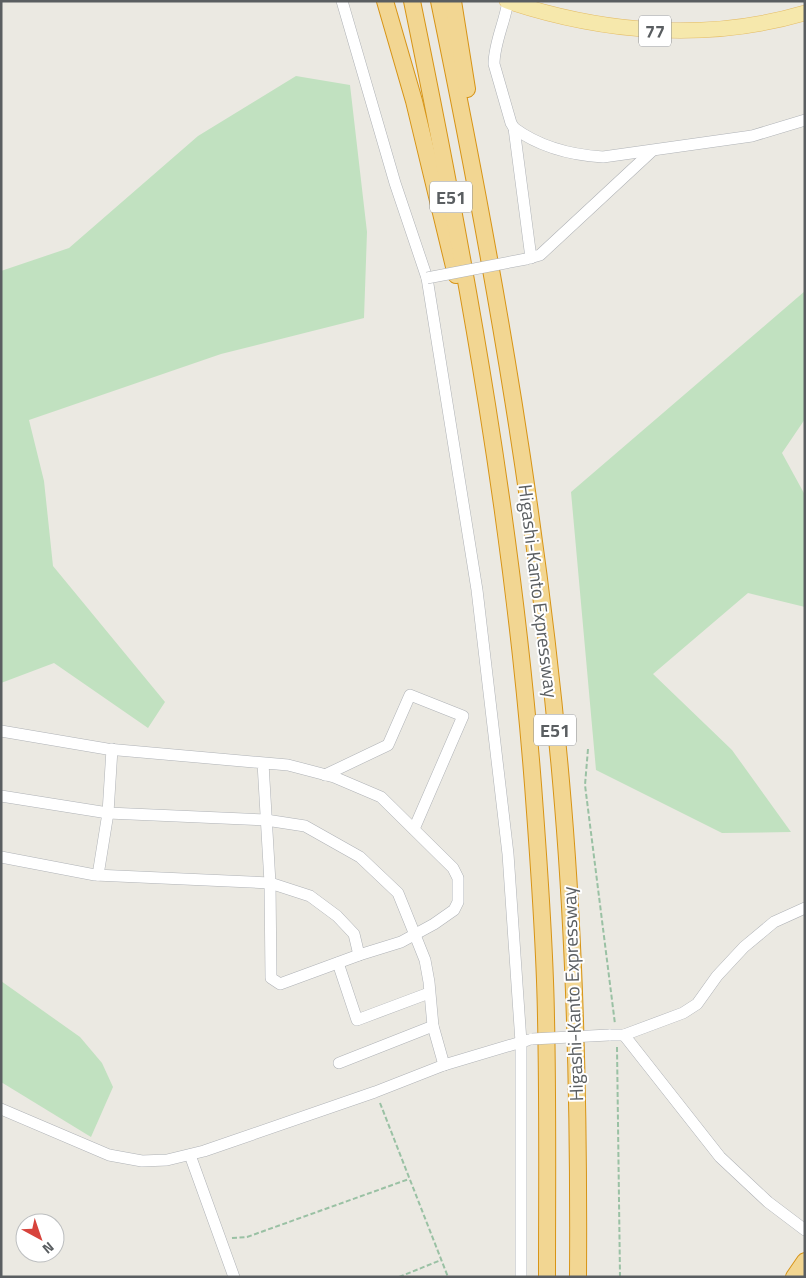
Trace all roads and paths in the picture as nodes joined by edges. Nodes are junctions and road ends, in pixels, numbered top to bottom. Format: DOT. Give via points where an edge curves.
graph roads {
  1 [pos="342,1"];
  2 [pos="385,1"];
  3 [pos="412,1"];
  4 [pos="439,1"];
  5 [pos="453,1"];
  6 [pos="508,1"];
  7 [pos="805,13"];
  8 [pos="805,120"];
  9 [pos="514,128"];
  10 [pos="653,150"];
  11 [pos="477,188"];
  12 [pos="528,258"];
  13 [pos="427,278"];
  14 [pos="485,393"];
  15 [pos="1,731"];
  16 [pos="112,749"];
  17 [pos="588,749"];
  18 [pos="262,763"];
  19 [pos="325,775"];
  20 [pos="1,796"];
  21 [pos="108,813"];
  22 [pos="266,820"];
  23 [pos="414,829"];
  24 [pos="1,857"];
  25 [pos="98,875"];
  26 [pos="270,883"];
  27 [pos="805,908"];
  28 [pos="415,935"];
  29 [pos="359,954"];
  30 [pos="338,962"];
  31 [pos="430,993"];
  32 [pos="433,1026"];
  33 [pos="616,1035"];
  34 [pos="527,1041"];
  35 [pos="339,1063"];
  36 [pos="444,1065"];
  37 [pos="375,1092"];
  38 [pos="1,1109"];
  39 [pos="190,1155"];
  40 [pos="410,1180"];
  41 [pos="805,1230"];
  42 [pos="220,1239"];
  43 [pos="441,1260"];
  44 [pos="805,1261"];
  45 [pos="234,1277"];
  46 [pos="399,1277"];
  47 [pos="448,1277"];
  48 [pos="521,1277"];
  49 [pos="548,1277"];
  50 [pos="578,1277"];
  51 [pos="620,1277"];
  52 [pos="794,1277"];
  1 -- 13 [label="street"];
  2 -- 14 [label="highway" via="414,101"];
  3 -- 14 [label="highway, Higashi-Kanto Expressway / E51" via="462,251"];
  4 -- 11 [label="highway, Higashi-Kanto Expressway / E51"];
  5 -- 11 [label="highway" via="466,75"];
  6 -- 7 [label="main road, 77" via="596,24 665,31 726,29"];
  6 -- 9 [label="street" via="494,64"];
  8 -- 10 [label="street" via="752,136"];
  9 -- 10 [label="street" via="538,143 582,155 603,157"];
  9 -- 12 [label="street"];
  10 -- 12 [label="street" via="540,255"];
  11 -- 50 [label="highway, Higashi-Kanto Expressway / E51" via="513,396 562,796 575,1017"];
  12 -- 13 [label="street, bridge"];
  13 -- 34 [label="street" via="477,590"];
  14 -- 49 [label="highway, Higashi-Kanto Expressway / E51" via="523,668 535,811 546,1016"];
  15 -- 16 [label="street"];
  16 -- 18 [label="street"];
  16 -- 21 [label="street"];
  17 -- 33 [label="path" via="585,785"];
  18 -- 19 [label="street" via="288,765"];
  18 -- 22 [label="street"];
  19 -- 23 [label="street" via="381,797"];
  19 -- 23 [label="street" via="388,745 410,695 463,716"];
  20 -- 21 [label="street"];
  21 -- 22 [label="street"];
  21 -- 25 [label="street"];
  22 -- 26 [label="street"];
  22 -- 28 [label="street" via="305,826 360,857 398,893"];
  23 -- 28 [label="street" via="453,868 458,878 458,902 454,910"];
  24 -- 25 [label="street"];
  25 -- 26 [label="street"];
  26 -- 29 [label="street" via="310,896 337,916 354,934"];
  26 -- 30 [label="street" via="271,978 280,984"];
  27 -- 33 [label="street" via="774,922 744,947 697,1004 683,1013"];
  28 -- 29 [label="street"];
  28 -- 31 [label="street" via="425,960"];
  29 -- 30 [label="street"];
  30 -- 31 [label="street" via="357,1020"];
  31 -- 32 [label="street"];
  32 -- 35 [label="street"];
  32 -- 36 [label="street"];
  33 -- 34 [label="street, bridge"];
  33 -- 41 [label="street" via="720,1157 768,1202"];
  33 -- 51 [label="path"];
  34 -- 36 [label="street"];
  34 -- 48 [label="street"];
  36 -- 37 [label="street"];
  37 -- 39 [label="street"];
  37 -- 40 [label="path"];
  38 -- 39 [label="street" via="109,1155 142,1161"];
  39 -- 42 [label="street"];
  40 -- 42 [label="path" via="247,1237"];
  40 -- 43 [label="path"];
  42 -- 45 [label="street"];
  43 -- 46 [label="path"];
  43 -- 47 [label="path"];
  44 -- 52 [label="highway"];
}
